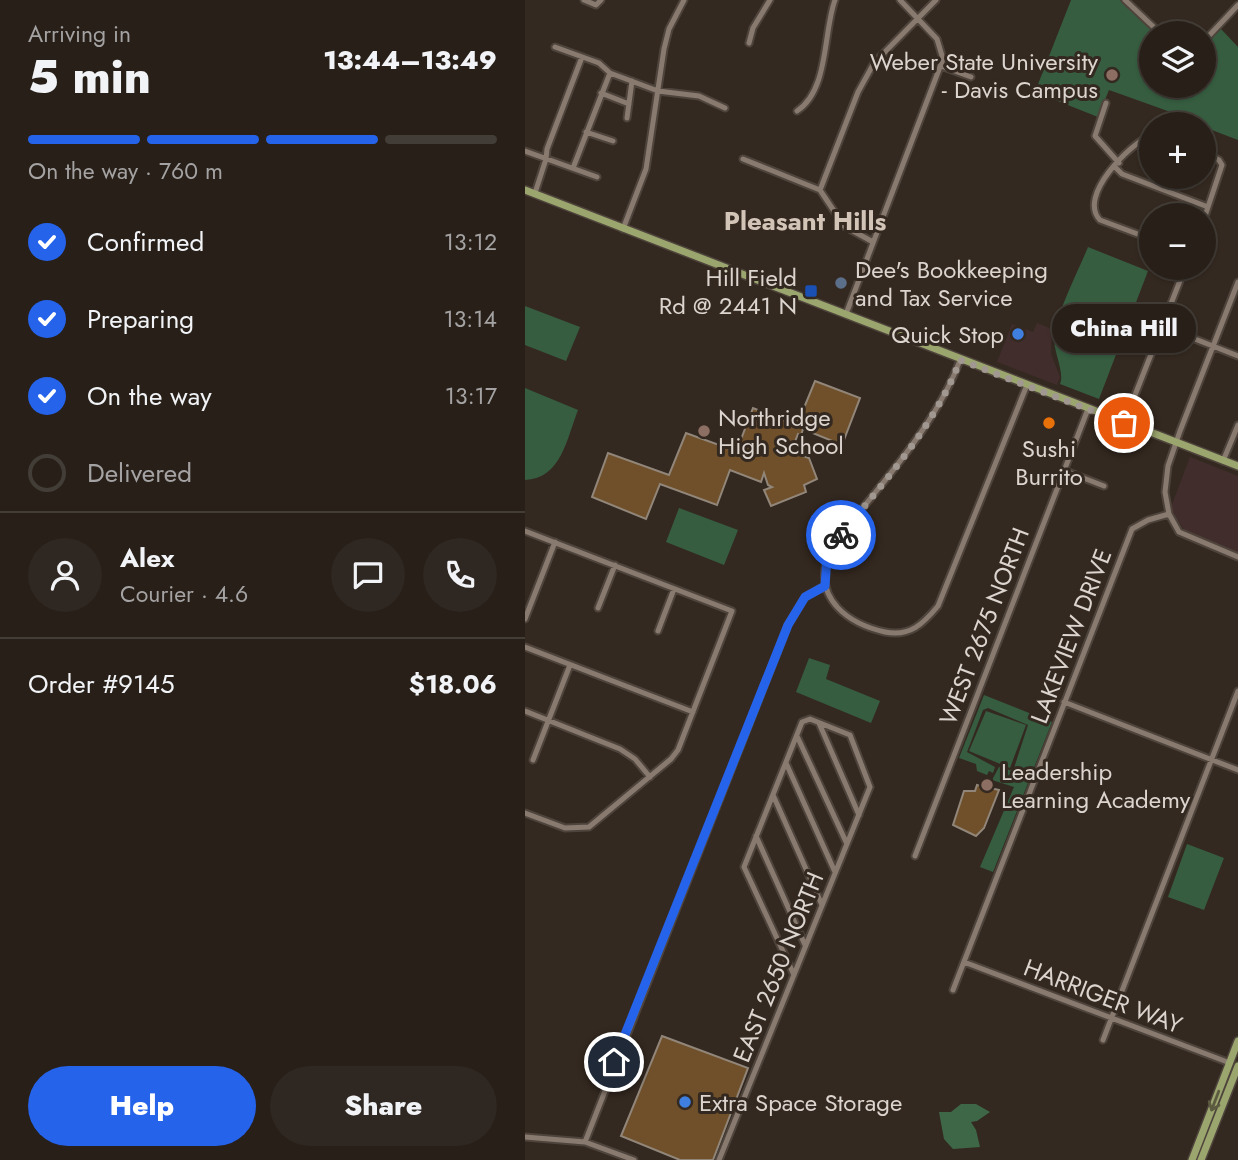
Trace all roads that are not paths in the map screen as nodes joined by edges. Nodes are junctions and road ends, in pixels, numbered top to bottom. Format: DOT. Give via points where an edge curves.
graph roads {
  1 [pos="584,0"];
  2 [pos="684,0"];
  3 [pos="770,0"];
  4 [pos="835,0"];
  5 [pos="900,0"];
  6 [pos="936,0"];
  7 [pos="1125,0"];
  8 [pos="598,3"];
  9 [pos="1238,5"];
  10 [pos="917,18"];
  11 [pos="1147,21"];
  12 [pos="1216,28"];
  13 [pos="749,43"];
  14 [pos="555,47"];
  15 [pos="582,57"];
  16 [pos="941,66"];
  17 [pos="610,73"];
  18 [pos="971,77"];
  19 [pos="632,81"];
  20 [pos="658,91"];
  21 [pos="601,93"];
  22 [pos="1106,103"];
  23 [pos="629,104"];
  24 [pos="725,108"];
  25 [pos="797,111"];
  26 [pos="627,118"];
  27 [pos="586,132"];
  28 [pos="613,141"];
  29 [pos="1139,146"];
  30 [pos="525,151"];
  31 [pos="1216,158"];
  32 [pos="547,159"];
  33 [pos="743,159"];
  34 [pos="1117,165"];
  35 [pos="573,168"];
  36 [pos="597,177"];
  37 [pos="1216,183"];
  38 [pos="525,190"];
  39 [pos="820,190"];
  40 [pos="535,194"];
  41 [pos="1198,203"];
  42 [pos="623,229"];
  43 [pos="1139,235"];
  44 [pos="873,242"];
  45 [pos="1180,280"];
  46 [pos="1238,282"];
  47 [pos="846,314"];
  48 [pos="1162,326"];
  49 [pos="1214,346"];
  50 [pos="1238,356"];
  51 [pos="960,360"];
  52 [pos="1027,385"];
  53 [pos="1087,409"];
  54 [pos="1124,423"];
  55 [pos="1238,425"];
  56 [pos="1177,442"];
  57 [pos="1223,461"];
  58 [pos="1238,466"];
  59 [pos="1063,470"];
  60 [pos="1104,486"];
  61 [pos="1169,514"];
  62 [pos="525,531"];
  63 [pos="555,542"];
  64 [pos="1238,557"];
  65 [pos="615,565"];
  66 [pos="825,586"];
  67 [pos="674,589"];
  68 [pos="598,608"];
  69 [pos="525,619"];
  70 [pos="658,631"];
  71 [pos="525,647"];
  72 [pos="570,665"];
  73 [pos="1238,691"];
  74 [pos="1064,702"];
  75 [pos="525,711"];
  76 [pos="693,712"];
  77 [pos="549,721"];
  78 [pos="819,723"];
  79 [pos="796,735"];
  80 [pos="533,760"];
  81 [pos="1212,760"];
  82 [pos="786,762"];
  83 [pos="1238,770"];
  84 [pos="650,777"];
  85 [pos="773,794"];
  86 [pos="525,814"];
  87 [pos="859,815"];
  88 [pos="756,836"];
  89 [pos="847,844"];
  90 [pos="915,856"];
  91 [pos="835,872"];
  92 [pos="822,905"];
  93 [pos="805,945"];
  94 [pos="964,962"];
  95 [pos="794,975"];
  96 [pos="953,990"];
  97 [pos="1112,1017"];
  98 [pos="1103,1040"];
  99 [pos="1238,1041"];
  100 [pos="1230,1063"];
  101 [pos="1238,1066"];
  102 [pos="525,1137"];
  103 [pos="585,1142"];
  104 [pos="634,1160"];
  105 [pos="719,1160"];
  106 [pos="1192,1160"];
  107 [pos="1201,1160"];
  1 -- 8 [label="street"];
  2 -- 20 [label="street" via="669,29"];
  3 -- 13 [label="street"];
  4 -- 25 [label="street" via="813,92"];
  5 -- 10 [label="street"];
  6 -- 10 [label="street"];
  7 -- 11 [label="street"];
  9 -- 12 [label="street"];
  10 -- 16 [label="street" via="941,46"];
  10 -- 39 [label="street" via="864,79"];
  14 -- 15 [label="street"];
  15 -- 17 [label="street"];
  15 -- 32 [label="street"];
  16 -- 18 [label="street"];
  16 -- 44 [label="street"];
  17 -- 19 [label="street"];
  17 -- 21 [label="street"];
  19 -- 20 [label="street"];
  19 -- 23 [label="street"];
  20 -- 24 [label="street" via="699,96"];
  20 -- 42 [label="street" via="646,169"];
  21 -- 23 [label="street"];
  21 -- 27 [label="street"];
  22 -- 34 [label="street" via="1095,136"];
  23 -- 26 [label="street"];
  27 -- 28 [label="street"];
  27 -- 35 [label="street"];
  29 -- 34 [label="street"];
  30 -- 32 [label="street"];
  31 -- 37 [label="street" via="1222,165"];
  32 -- 35 [label="street"];
  32 -- 40 [label="street"];
  33 -- 39 [label="street"];
  34 -- 41 [label="street" via="1122,174"];
  34 -- 43 [label="street" via="1100,184 1092,204 1094,214"];
  35 -- 36 [label="street"];
  38 -- 40 [label="main road"];
  39 -- 44 [label="street" via="844,226"];
  40 -- 42 [label="main road"];
  42 -- 47 [label="main road"];
  44 -- 47 [label="street"];
  45 -- 48 [label="street"];
  46 -- 49 [label="street"];
  47 -- 51 [label="main road"];
  48 -- 49 [label="street"];
  48 -- 54 [label="street"];
  49 -- 50 [label="street"];
  49 -- 56 [label="street"];
  51 -- 52 [label="main road"];
  51 -- 66 [label="street" via="946,395 834,544 827,559"];
  52 -- 53 [label="main road"];
  52 -- 66 [label="street" via="946,592 927,620 916,630 881,631 843,615"];
  53 -- 54 [label="main road"];
  53 -- 59 [label="street, WEST 2675 NORTH"];
  54 -- 56 [label="main road"];
  55 -- 57 [label="street"];
  56 -- 57 [label="main road"];
  56 -- 61 [label="street" via="1165,481"];
  57 -- 58 [label="main road"];
  59 -- 60 [label="street"];
  59 -- 90 [label="street, WEST 2675 NORTH"];
  61 -- 64 [label="street" via="1187,537"];
  61 -- 74 [label="street, LAKEVIEW DRIVE" via="1132,529"];
  62 -- 63 [label="street"];
  63 -- 65 [label="street"];
  63 -- 69 [label="street"];
  65 -- 67 [label="street"];
  65 -- 68 [label="street"];
  66 -- 103 [label="street" via="805,597 788,625"];
  67 -- 70 [label="street"];
  67 -- 76 [label="street" via="732,611"];
  71 -- 72 [label="street"];
  72 -- 76 [label="street"];
  72 -- 77 [label="street"];
  73 -- 81 [label="street"];
  74 -- 81 [label="street"];
  74 -- 94 [label="street, LAKEVIEW DRIVE"];
  75 -- 77 [label="street"];
  76 -- 84 [label="street" via="678,750"];
  77 -- 80 [label="street"];
  77 -- 84 [label="street" via="629,753"];
  78 -- 79 [label="street" via="802,722"];
  78 -- 87 [label="street"];
  78 -- 87 [label="street, EAST 2650 NORTH" via="850,735 870,787"];
  79 -- 82 [label="street"];
  79 -- 89 [label="street"];
  81 -- 83 [label="street"];
  81 -- 97 [label="street"];
  82 -- 85 [label="street"];
  82 -- 91 [label="street"];
  84 -- 86 [label="street" via="589,827 565,828"];
  85 -- 88 [label="street"];
  85 -- 92 [label="street"];
  87 -- 89 [label="street, EAST 2650 NORTH"];
  88 -- 93 [label="street"];
  88 -- 95 [label="street" via="744,867"];
  89 -- 91 [label="street, EAST 2650 NORTH"];
  91 -- 92 [label="street, EAST 2650 NORTH"];
  92 -- 93 [label="street, EAST 2650 NORTH"];
  93 -- 95 [label="street, EAST 2650 NORTH"];
  94 -- 96 [label="street, LAKEVIEW DRIVE"];
  94 -- 97 [label="street, HARRIGER WAY"];
  95 -- 105 [label="street, EAST 2650 NORTH"];
  97 -- 98 [label="street"];
  97 -- 100 [label="street, HARRIGER WAY"];
  99 -- 100 [label="main road"];
  100 -- 106 [label="main road, one-way"];
  101 -- 107 [label="main road"];
  102 -- 103 [label="street"];
  103 -- 104 [label="street"];
}
